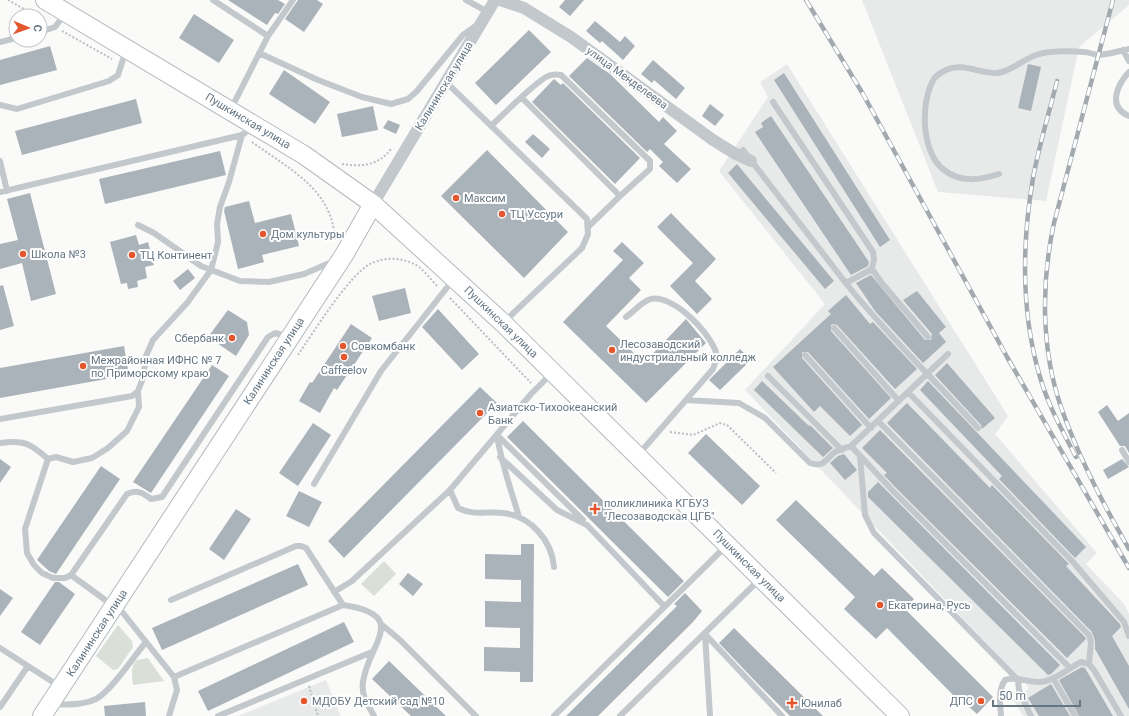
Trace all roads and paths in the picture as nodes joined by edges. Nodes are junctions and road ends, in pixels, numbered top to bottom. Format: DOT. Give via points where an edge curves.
graph roads {
  1 [pos="8,0"];
  2 [pos="45,0"];
  3 [pos="213,0"];
  4 [pos="293,0"];
  5 [pos="466,0"];
  6 [pos="495,0"];
  7 [pos="500,0"];
  8 [pos="22,8"];
  9 [pos="66,13"];
  10 [pos="485,16"];
  11 [pos="48,23"];
  12 [pos="55,27"];
  13 [pos="48,29"];
  14 [pos="268,36"];
  15 [pos="1126,49"];
  16 [pos="259,53"];
  17 [pos="124,56"];
  18 [pos="1129,61"];
  19 [pos="1129,72"];
  20 [pos="446,82"];
  21 [pos="522,98"];
  22 [pos="773,102"];
  23 [pos="0,106"];
  24 [pos="230,110"];
  25 [pos="1129,116"];
  26 [pos="491,126"];
  27 [pos="247,129"];
  28 [pos="393,147"];
  29 [pos="743,150"];
  30 [pos="0,160"];
  31 [pos="751,161"];
  32 [pos="339,163"];
  33 [pos="999,174"];
  34 [pos="7,191"];
  35 [pos="0,192"];
  36 [pos="620,196"];
  37 [pos="373,204"];
  38 [pos="138,225"];
  39 [pos="588,227"];
  40 [pos="339,248"];
  41 [pos="872,269"];
  42 [pos="212,270"];
  43 [pos="455,277"];
  44 [pos="846,283"];
  45 [pos="445,293"];
  46 [pos="626,317"];
  47 [pos="503,323"];
  48 [pos="834,328"];
  49 [pos="928,337"];
  50 [pos="289,338"];
  51 [pos="948,354"];
  52 [pos="805,355"];
  53 [pos="294,360"];
  54 [pos="552,373"];
  55 [pos="928,374"];
  56 [pos="768,376"];
  57 [pos="538,390"];
  58 [pos="138,391"];
  59 [pos="908,392"];
  60 [pos="686,400"];
  61 [pos="900,401"];
  62 [pos="0,420"];
  63 [pos="878,421"];
  64 [pos="870,428"];
  65 [pos="978,428"];
  66 [pos="659,431"];
  67 [pos="497,436"];
  68 [pos="0,443"];
  69 [pos="851,446"];
  70 [pos="842,450"];
  71 [pos="1122,450"];
  72 [pos="637,456"];
  73 [pos="860,456"];
  74 [pos="500,457"];
  75 [pos="48,459"];
  76 [pos="1129,462"];
  77 [pos="776,474"];
  78 [pos="314,484"];
  79 [pos="450,490"];
  80 [pos="519,517"];
  81 [pos="587,525"];
  82 [pos="728,545"];
  83 [pos="554,567"];
  84 [pos="71,575"];
  85 [pos="761,579"];
  86 [pos="334,592"];
  87 [pos="171,600"];
  88 [pos="343,605"];
  89 [pos="115,606"];
  90 [pos="664,606"];
  91 [pos="381,624"];
  92 [pos="705,634"];
  93 [pos="1129,636"];
  94 [pos="146,642"];
  95 [pos="0,648"];
  96 [pos="372,652"];
  97 [pos="1089,664"];
  98 [pos="28,666"];
  99 [pos="1070,668"];
  100 [pos="174,677"];
  101 [pos="1052,678"];
  102 [pos="307,679"];
  103 [pos="1018,680"];
  104 [pos="61,687"];
  105 [pos="0,707"];
  106 [pos="46,710"];
  107 [pos="169,716"];
  108 [pos="218,716"];
  109 [pos="318,716"];
  110 [pos="374,716"];
  111 [pos="476,716"];
  112 [pos="554,716"];
  113 [pos="620,716"];
  114 [pos="710,716"];
  115 [pos="782,716"];
  116 [pos="900,716"];
  117 [pos="1001,716"];
  118 [pos="1031,716"];
  119 [pos="1075,716"];
  120 [pos="1121,716"];
  1 -- 8 [label="path"];
  2 -- 9 [label="main road, Пушкинская улица"];
  3 -- 14 [label="lane"];
  4 -- 14 [label="lane"];
  5 -- 10 [label="lane"];
  6 -- 10 [label="street, Калининская улица"];
  7 -- 31 [label="street, улица Менделеева" via="524,8 571,37 718,143"];
  9 -- 12 [label="lane"];
  9 -- 17 [label="main road, Пушкинская улица"];
  10 -- 16 [label="lane" via="463,35 417,91 408,99 391,104 362,97"];
  10 -- 20 [label="street, Калининская улица"];
  11 -- 12 [label="path"];
  12 -- 13 [label="lane"];
  12 -- 17 [label="path"];
  14 -- 16 [label="lane"];
  15 -- 18 [label="lane"];
  15 -- 33 [label="lane" via="1098,55 1065,51 1036,55 1010,70 996,73 959,67 935,77 929,91 925,114 926,134 934,157 944,170 963,179 981,180"];
  16 -- 24 [label="lane"];
  17 -- 23 [label="lane" via="118,75 110,82 16,109"];
  17 -- 24 [label="main road, Пушкинская улица"];
  19 -- 25 [label="lane" via="1116,91 1116,105"];
  20 -- 26 [label="lane"];
  20 -- 37 [label="street, Калининская улица"];
  21 -- 26 [label="lane"];
  21 -- 36 [label="lane"];
  21 -- 36 [label="lane" via="547,77 562,75 650,161 650,169"];
  22 -- 41 [label="lane" via="873,252"];
  24 -- 27 [label="main road, Пушкинская улица"];
  26 -- 39 [label="lane" via="587,219"];
  27 -- 34 [label="lane"];
  27 -- 37 [label="main road, Пушкинская улица" via="304,155"];
  27 -- 40 [label="path" via="316,191 330,212"];
  27 -- 42 [label="lane" via="220,207 217,224 218,242"];
  28 -- 32 [label="path" via="372,164 358,166"];
  29 -- 31 [label="lane"];
  30 -- 34 [label="lane"];
  31 -- 44 [label="lane"];
  34 -- 35 [label="lane"];
  36 -- 39 [label="lane"];
  37 -- 40 [label="main road, Калининская улица"];
  37 -- 43 [label="main road, Пушкинская улица"];
  38 -- 42 [label="lane" via="154,233 201,266"];
  39 -- 47 [label="lane" via="582,248"];
  40 -- 42 [label="lane" via="304,274 269,282 240,281"];
  40 -- 50 [label="main road, Калининская улица"];
  41 -- 44 [label="lane"];
  41 -- 49 [label="lane"];
  42 -- 58 [label="lane" via="187,303 153,340 146,356"];
  43 -- 45 [label="lane"];
  43 -- 47 [label="main road, Пушкинская улица"];
  44 -- 55 [label="lane"];
  45 -- 53 [label="path" via="415,264 387,258 369,264 357,274 335,302"];
  45 -- 57 [label="path"];
  45 -- 78 [label="lane" via="381,371"];
  46 -- 60 [label="lane" via="648,300 659,298 669,301 692,318 712,344 717,358 713,369"];
  47 -- 54 [label="main road, Пушкинская улица"];
  48 -- 61 [label="lane"];
  50 -- 84 [label="lane" via="275,332 268,337 162,497 151,499 140,492 132,491 127,494"];
  50 -- 89 [label="main road, Калининская улица"];
  51 -- 55 [label="lane"];
  52 -- 64 [label="lane"];
  54 -- 57 [label="lane"];
  54 -- 72 [label="main road, Пушкинская улица"];
  55 -- 59 [label="lane"];
  55 -- 65 [label="lane"];
  56 -- 70 [label="lane"];
  57 -- 67 [label="lane" via="531,394"];
  58 -- 62 [label="lane" via="132,396"];
  58 -- 75 [label="lane" via="139,407 127,431 108,448 92,458 73,462"];
  59 -- 61 [label="lane"];
  59 -- 93 [label="lane" via="1073,562 1124,622"];
  60 -- 66 [label="lane"];
  60 -- 70 [label="lane" via="739,403 765,418 810,463 825,463 836,452"];
  61 -- 63 [label="lane"];
  63 -- 64 [label="lane"];
  63 -- 97 [label="lane" via="1089,636"];
  64 -- 69 [label="lane"];
  66 -- 72 [label="lane"];
  66 -- 77 [label="path" via="693,435 720,423 727,425"];
  67 -- 74 [label="lane"];
  67 -- 79 [label="lane"];
  67 -- 81 [label="lane"];
  68 -- 75 [label="lane" via="32,445"];
  69 -- 70 [label="lane"];
  69 -- 73 [label="lane"];
  71 -- 76 [label="lane"];
  72 -- 82 [label="main road, Пушкинская улица"];
  73 -- 99 [label="lane"];
  73 -- 103 [label="lane" via="865,516 874,533"];
  74 -- 80 [label="lane"];
  74 -- 81 [label="lane" via="557,510"];
  75 -- 84 [label="lane" via="25,529 27,553 34,566 42,573 53,578"];
  79 -- 80 [label="lane" via="458,508 468,513 503,513"];
  79 -- 86 [label="lane" via="352,581"];
  80 -- 83 [label="lane" via="548,543 553,554"];
  81 -- 90 [label="lane"];
  82 -- 85 [label="main road, Пушкинская улица"];
  82 -- 90 [label="lane"];
  84 -- 89 [label="lane"];
  85 -- 92 [label="lane"];
  85 -- 116 [label="main road, Пушкинская улица"];
  86 -- 87 [label="lane" via="306,548 296,546"];
  86 -- 88 [label="lane"];
  88 -- 91 [label="lane" via="364,608"];
  88 -- 100 [label="lane"];
  89 -- 94 [label="lane"];
  89 -- 104 [label="main road, Калининская улица"];
  90 -- 112 [label="lane"];
  91 -- 96 [label="lane" via="381,636"];
  91 -- 111 [label="lane"];
  92 -- 113 [label="lane"];
  92 -- 114 [label="lane"];
  92 -- 115 [label="lane"];
  94 -- 100 [label="lane"];
  94 -- 106 [label="lane" via="97,699"];
  95 -- 98 [label="lane"];
  96 -- 102 [label="lane"];
  96 -- 110 [label="lane" via="362,682 363,696"];
  97 -- 99 [label="lane" via="1082,662"];
  97 -- 120 [label="lane"];
  98 -- 104 [label="lane"];
  98 -- 105 [label="lane"];
  99 -- 101 [label="lane"];
  100 -- 107 [label="lane" via="177,690"];
  101 -- 103 [label="lane" via="1041,682"];
  101 -- 119 [label="lane"];
  102 -- 108 [label="lane"];
  102 -- 109 [label="path"];
  103 -- 117 [label="lane" via="1009,678 1002,684"];
  103 -- 118 [label="lane" via="1019,690"];
  104 -- 106 [label="main road, Калининская улица"];
}
